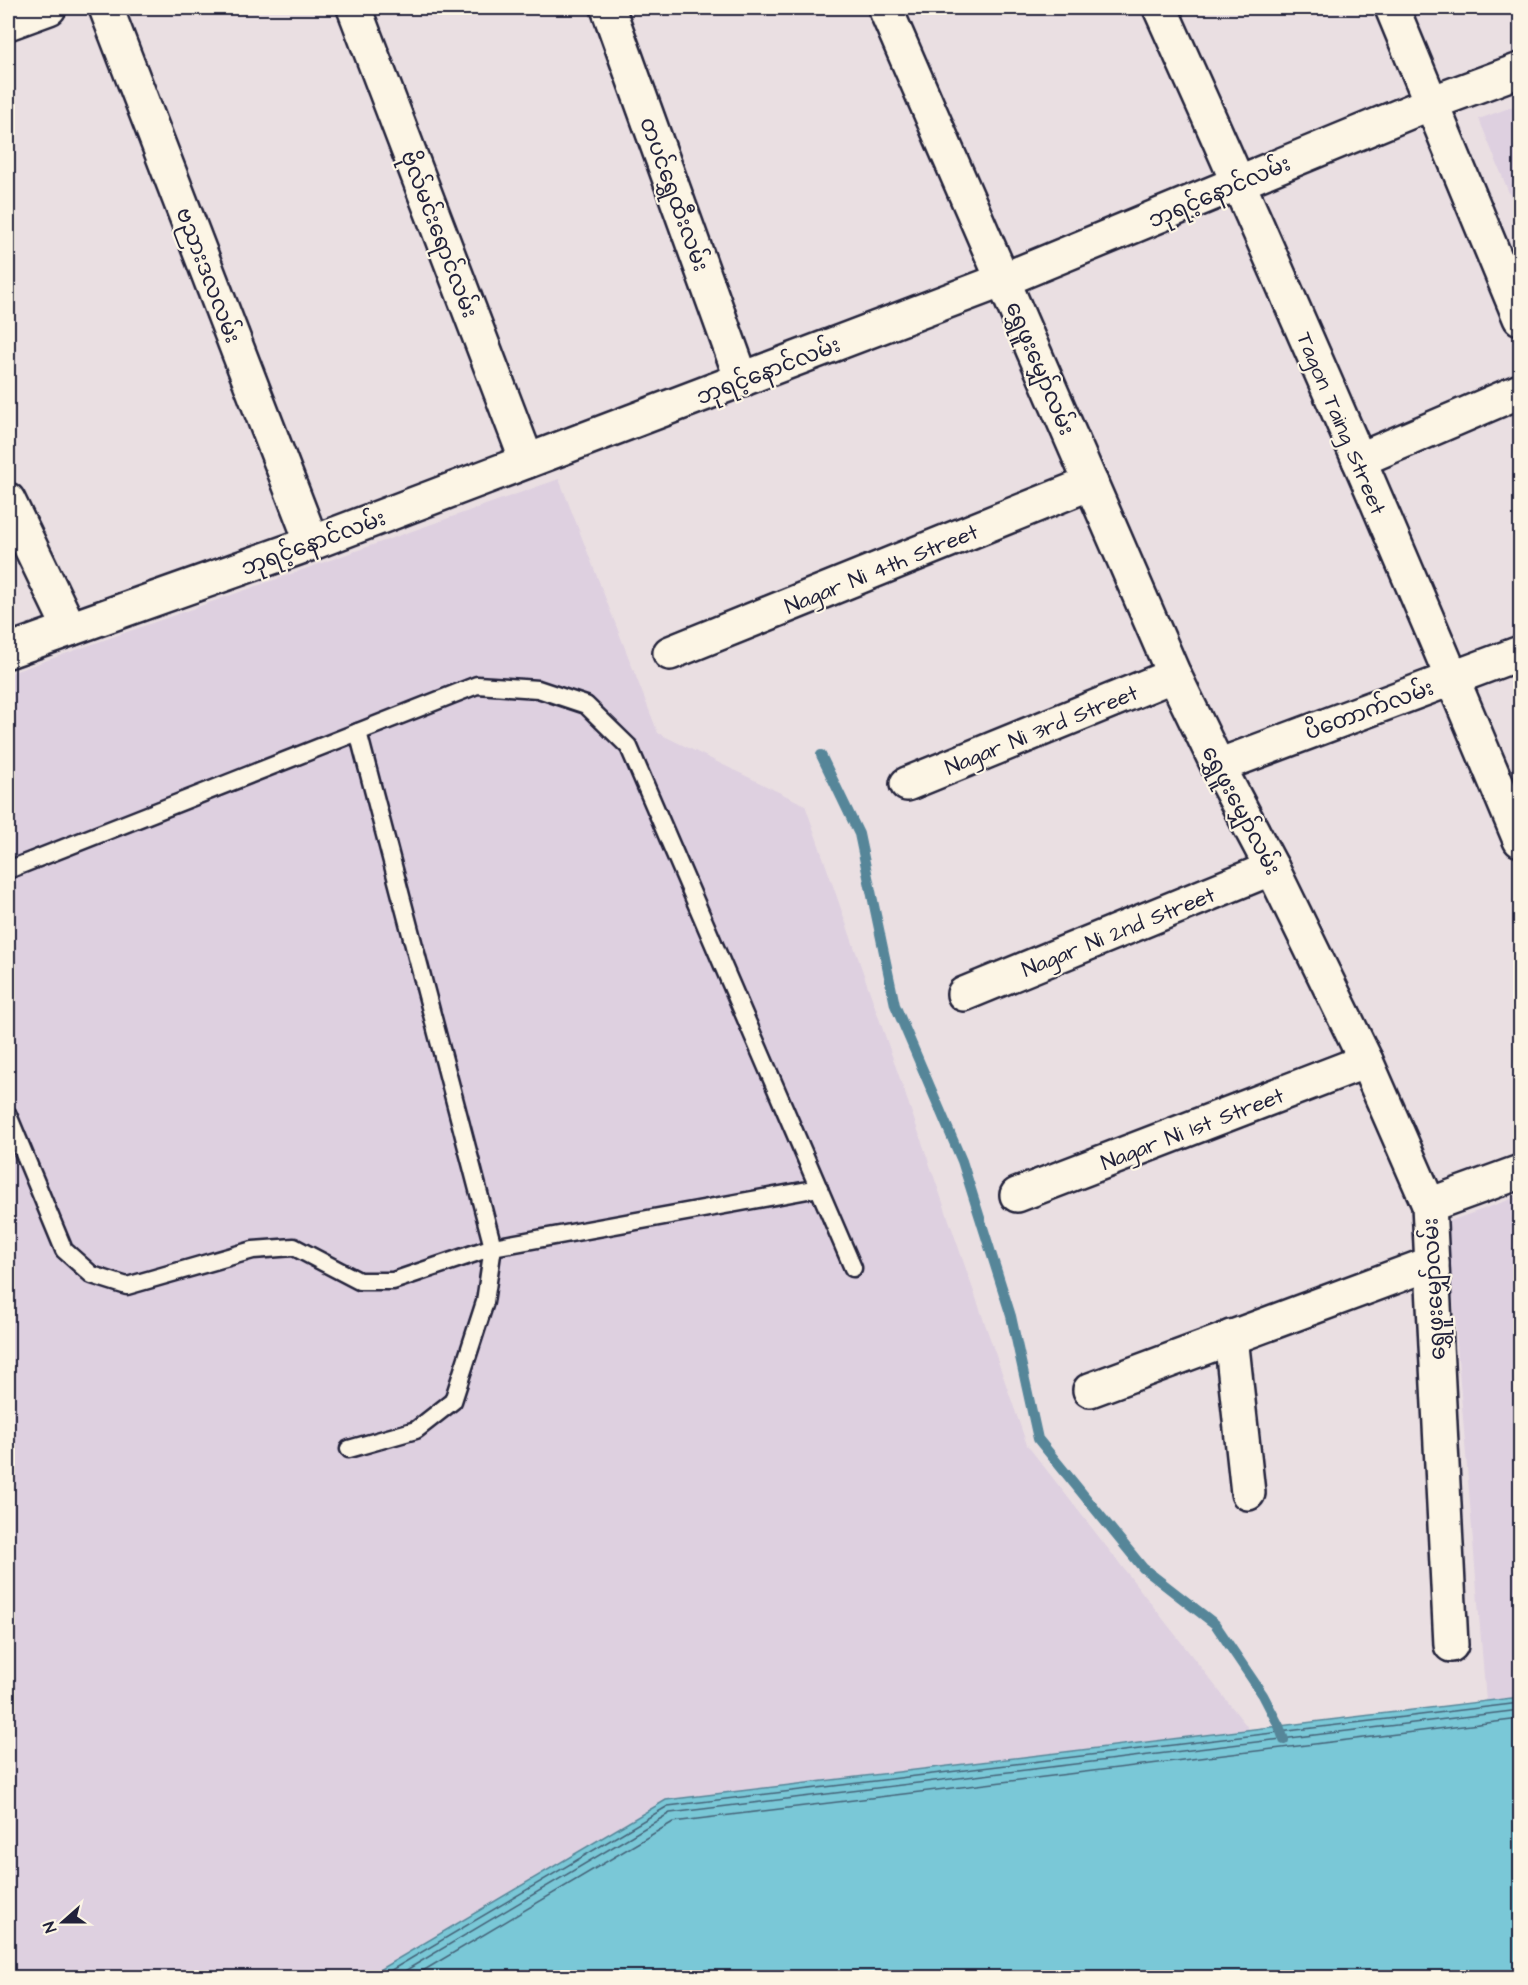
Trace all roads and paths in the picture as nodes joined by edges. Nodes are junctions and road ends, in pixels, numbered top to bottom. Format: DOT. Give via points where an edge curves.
graph roads {
  1 [pos="49,8"];
  2 [pos="106,8"];
  3 [pos="354,8"];
  4 [pos="608,8"];
  5 [pos="885,8"];
  6 [pos="1160,8"];
  7 [pos="1392,8"];
  8 [pos="8,22"];
  9 [pos="1521,70"];
  10 [pos="1431,103"];
  11 [pos="1238,183"];
  12 [pos="1003,280"];
  13 [pos="1521,318"];
  14 [pos="742,380"];
  15 [pos="1521,391"];
  16 [pos="1359,460"];
  17 [pos="526,461"];
  18 [pos="1091,483"];
  19 [pos="8,500"];
  20 [pos="312,543"];
  21 [pos="70,629"];
  22 [pos="8,651"];
  23 [pos="670,653"];
  24 [pos="1521,653"];
  25 [pos="1174,675"];
  26 [pos="1453,678"];
  27 [pos="358,732"];
  28 [pos="1218,766"];
  29 [pos="907,784"];
  30 [pos="1521,840"];
  31 [pos="1272,868"];
  32 [pos="8,870"];
  33 [pos="964,994"];
  34 [pos="1366,1061"];
  35 [pos="8,1115"];
  36 [pos="1521,1172"];
  37 [pos="819,1188"];
  38 [pos="1017,1195"];
  39 [pos="1429,1205"];
  40 [pos="493,1247"];
  41 [pos="1432,1263"];
  42 [pos="853,1268"];
  43 [pos="1231,1337"];
  44 [pos="1090,1390"];
  45 [pos="349,1449"];
  46 [pos="1248,1493"];
  47 [pos="1451,1645"];
  1 -- 8 [label="street"];
  2 -- 20 [label="street, ဗညားဒလလမ်း"];
  3 -- 17 [label="street, ဗိုလ်မင်းရောင်လမ်း"];
  4 -- 14 [label="street, တပင်ရွှေထီးလမ်း"];
  5 -- 12 [label="street, ရွှေဖူးမျှော်လမ်း"];
  6 -- 11 [label="street, Tagon Taing Street"];
  7 -- 10 [label="street"];
  9 -- 10 [label="street, ဘုရင့်နောင်လမ်း"];
  10 -- 11 [label="street, ဘုရင့်နောင်လမ်း"];
  10 -- 13 [label="street"];
  11 -- 12 [label="street, ဘုရင့်နောင်လမ်း"];
  11 -- 16 [label="street, Tagon Taing Street"];
  12 -- 14 [label="street, ဘုရင့်နောင်လမ်း"];
  12 -- 18 [label="street, ရွှေဖူးမျှော်လမ်း"];
  14 -- 17 [label="street, ဘုရင့်နောင်လမ်း"];
  15 -- 16 [label="street"];
  16 -- 26 [label="street, Tagon Taing Street"];
  17 -- 20 [label="street, ဘုရင့်နောင်လမ်း"];
  18 -- 23 [label="street, Nagar Ni 4th Street"];
  18 -- 25 [label="street, ရွှေဖူးမျှော်လမ်း"];
  19 -- 21 [label="street"];
  20 -- 21 [label="street, ဘုရင့်နောင်လမ်း"];
  21 -- 22 [label="street, ဘုရင့်နောင်လမ်း"];
  24 -- 26 [label="street, ပိတောက်လမ်း"];
  25 -- 28 [label="street, ရွှေဖူးမျှော်လမ်း"];
  25 -- 29 [label="street, Nagar Ni 3rd Street"];
  26 -- 28 [label="street, ပိတောက်လမ်း"];
  26 -- 30 [label="street, Tagon Taing Street"];
  27 -- 32 [label="lane"];
  27 -- 37 [label="lane" via="477,685 538,689 586,705 629,747"];
  27 -- 40 [label="lane"];
  28 -- 31 [label="street, ရွှေဖူးမျှော်လမ်း"];
  31 -- 33 [label="street, Nagar Ni 2nd Street"];
  31 -- 34 [label="street, ရွှေဖူးမျှော်လမ်း"];
  34 -- 38 [label="street, Nagar Ni 1st Street"];
  34 -- 39 [label="street, ရွှေဖူးမျှော်လမ်း"];
  35 -- 40 [label="lane" via="64,1250 92,1275 127,1286 253,1250 294,1247 359,1281 393,1281"];
  36 -- 39 [label="street"];
  37 -- 40 [label="lane"];
  37 -- 42 [label="lane"];
  39 -- 41 [label="street, ရွှေဖူးမျှော်လမ်း"];
  40 -- 45 [label="lane" via="485,1302 453,1401 416,1430"];
  41 -- 43 [label="street"];
  41 -- 47 [label="street, ရွှေဖူးမျှော်လမ်း"];
  43 -- 44 [label="street"];
  43 -- 46 [label="street"];
}
